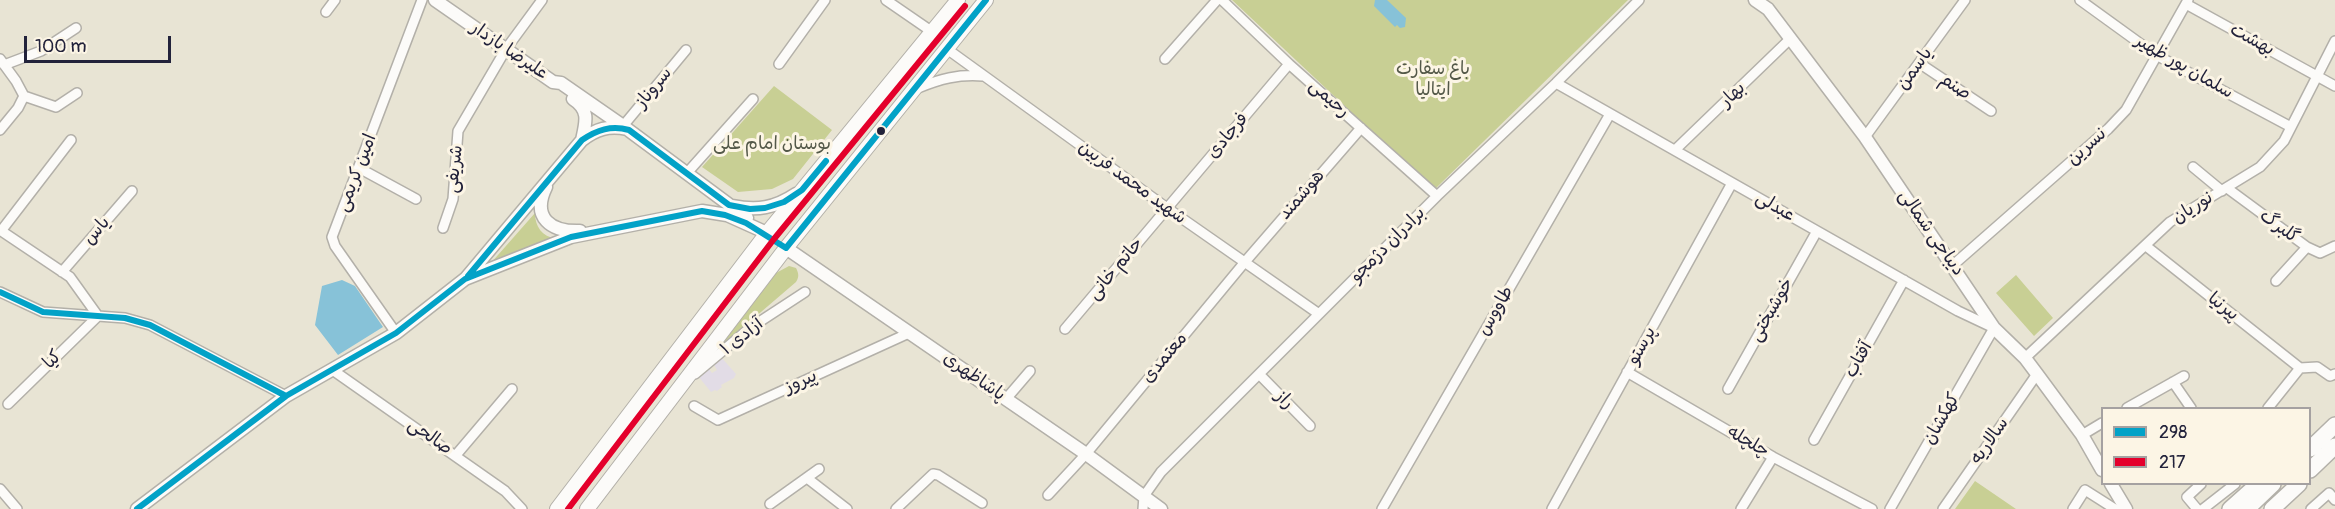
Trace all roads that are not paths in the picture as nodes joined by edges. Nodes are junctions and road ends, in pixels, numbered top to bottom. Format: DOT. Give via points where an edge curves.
graph roads {
  1 [pos="335,0"];
  2 [pos="423,0"];
  3 [pos="435,0"];
  4 [pos="542,0"];
  5 [pos="825,0"];
  6 [pos="885,0"];
  7 [pos="958,0"];
  8 [pos="986,0"];
  9 [pos="1217,0"];
  10 [pos="1222,0"];
  11 [pos="1639,0"];
  12 [pos="1755,0"];
  13 [pos="1965,0"];
  14 [pos="2080,0"];
  15 [pos="2187,2"];
  16 [pos="1771,4"];
  17 [pos="326,12"];
  18 [pos="76,28"];
  19 [pos="931,31"];
  20 [pos="1790,39"];
  21 [pos="2335,41"];
  22 [pos="947,49"];
  23 [pos="506,50"];
  24 [pos="686,50"];
  25 [pos="2156,55"];
  26 [pos="1165,59"];
  27 [pos="2,62"];
  28 [pos="1919,63"];
  29 [pos="779,64"];
  30 [pos="1289,64"];
  31 [pos="983,76"];
  32 [pos="2318,76"];
  33 [pos="554,82"];
  34 [pos="1556,83"];
  35 [pos="2335,86"];
  36 [pos="915,89"];
  37 [pos="77,93"];
  38 [pos="24,96"];
  39 [pos="753,99"];
  40 [pos="1991,111"];
  41 [pos="1610,114"];
  42 [pos="2291,127"];
  43 [pos="626,128"];
  44 [pos="1361,128"];
  45 [pos="0,130"];
  46 [pos="1865,137"];
  47 [pos="70,140"];
  48 [pos="582,140"];
  49 [pos="1675,150"];
  50 [pos="2193,167"];
  51 [pos="359,168"];
  52 [pos="687,173"];
  53 [pos="554,174"];
  54 [pos="1732,183"];
  55 [pos="703,185"];
  56 [pos="2224,189"];
  57 [pos="802,190"];
  58 [pos="132,191"];
  59 [pos="1437,196"];
  60 [pos="416,199"];
  61 [pos="729,205"];
  62 [pos="820,205"];
  63 [pos="1167,208"];
  64 [pos="702,211"];
  65 [pos="626,226"];
  66 [pos="443,228"];
  67 [pos="0,231"];
  68 [pos="1817,231"];
  69 [pos="766,233"];
  70 [pos="2146,246"];
  71 [pos="2335,246"];
  72 [pos="2307,247"];
  73 [pos="786,248"];
  74 [pos="1244,263"];
  75 [pos="1952,266"];
  76 [pos="62,272"];
  77 [pos="465,279"];
  78 [pos="1904,280"];
  79 [pos="2276,281"];
  80 [pos="0,292"];
  81 [pos="805,292"];
  82 [pos="1975,297"];
  83 [pos="1958,311"];
  84 [pos="1319,314"];
  85 [pos="98,316"];
  86 [pos="1995,328"];
  87 [pos="1065,329"];
  88 [pos="396,333"];
  89 [pos="909,333"];
  90 [pos="2025,358"];
  91 [pos="2300,368"];
  92 [pos="334,370"];
  93 [pos="1030,371"];
  94 [pos="1627,372"];
  95 [pos="1259,374"];
  96 [pos="2037,374"];
  97 [pos="2335,374"];
  98 [pos="2184,376"];
  99 [pos="2173,382"];
  100 [pos="681,385"];
  101 [pos="512,389"];
  102 [pos="1728,389"];
  103 [pos="286,396"];
  104 [pos="1006,399"];
  105 [pos="2142,400"];
  106 [pos="8,405"];
  107 [pos="694,406"];
  108 [pos="2129,407"];
  109 [pos="2148,407"];
  110 [pos="2190,407"];
  111 [pos="2269,407"];
  112 [pos="2335,412"];
  113 [pos="2101,424"];
  114 [pos="2335,425"];
  115 [pos="1310,426"];
  116 [pos="2311,434"];
  117 [pos="2082,435"];
  118 [pos="612,437"];
  119 [pos="1814,440"];
  120 [pos="2311,448"];
  121 [pos="2335,448"];
  122 [pos="631,451"];
  123 [pos="1086,454"];
  124 [pos="456,455"];
  125 [pos="1773,457"];
  126 [pos="2101,467"];
  127 [pos="819,469"];
  128 [pos="2311,471"];
  129 [pos="807,478"];
  130 [pos="2112,485"];
  131 [pos="2199,485"];
  132 [pos="2233,485"];
  133 [pos="2256,485"];
  134 [pos="2271,485"];
  135 [pos="2295,485"];
  136 [pos="0,489"];
  137 [pos="1048,495"];
  138 [pos="2335,500"];
  139 [pos="982,503"];
  140 [pos="1143,503"];
  141 [pos="770,504"];
  142 [pos="17,509"];
  143 [pos="137,509"];
  144 [pos="522,509"];
  145 [pos="557,509"];
  146 [pos="587,509"];
  147 [pos="847,509"];
  148 [pos="896,509"];
  149 [pos="1161,509"];
  150 [pos="1382,509"];
  151 [pos="1552,509"];
  152 [pos="1741,509"];
  153 [pos="1872,509"];
  154 [pos="1890,509"];
  155 [pos="1943,509"];
  156 [pos="2073,509"];
  157 [pos="2115,509"];
  158 [pos="2126,509"];
  159 [pos="2197,509"];
  160 [pos="2203,509"];
  161 [pos="2230,509"];
  162 [pos="2247,509"];
  163 [pos="2270,509"];
  164 [pos="2311,509"];
  1 -- 17 [label="street"];
  2 -- 51 [label="street, امین کریمی"];
  3 -- 23 [label="main road, علیرضا بازدار"];
  4 -- 23 [label="street, شریفی"];
  5 -- 29 [label="street"];
  6 -- 19 [label="street"];
  7 -- 19 [label="main road"];
  8 -- 22 [label="main road"];
  9 -- 26 [label="street"];
  10 -- 30 [label="street, رحیمی"];
  11 -- 34 [label="street, برادران دژمجو"];
  12 -- 16 [label="main road, دیباجی شمالی"];
  13 -- 28 [label="street, یاسمن"];
  14 -- 25 [label="street, سلمان پور ظهیر"];
  15 -- 25 [label="street, نسرین"];
  15 -- 32 [label="street, بهشت"];
  16 -- 20 [label="main road, دیباجی شمالی"];
  18 -- 27 [label="street" via="41,51"];
  19 -- 57 [label="main road"];
  20 -- 46 [label="main road, دیباجی شمالی"];
  20 -- 49 [label="street, بهار"];
  21 -- 32 [label="street, نوریان"];
  22 -- 31 [label="street, شهید محمد فربین"];
  22 -- 36 [label="main road"];
  23 -- 33 [label="main road, علیرضا بازدار"];
  23 -- 66 [label="street, شریفی" via="458,131 453,199"];
  24 -- 43 [label="street, سروناز"];
  25 -- 42 [label="street, سلمان پور ظهیر"];
  25 -- 75 [label="street, نسرین" via="2126,110 2108,129"];
  27 -- 38 [label="street"];
  28 -- 40 [label="street, صنم"];
  28 -- 46 [label="street, یاسمن"];
  30 -- 44 [label="street, رحیمی"];
  30 -- 63 [label="street, فرجادی"];
  31 -- 36 [label="street" via="944,78"];
  31 -- 63 [label="street, شهید محمد فربین"];
  32 -- 35 [label="street, بهشت"];
  32 -- 42 [label="street, نوریان"];
  33 -- 43 [label="main road, علیرضا بازدار"];
  33 -- 48 [label="main road, علیرضا بازدار" via="582,105 586,120"];
  34 -- 41 [label="street, عبدلی"];
  34 -- 59 [label="street, برادران دژمجو"];
  36 -- 62 [label="main road"];
  37 -- 38 [label="street" via="56,107"];
  38 -- 45 [label="street"];
  39 -- 52 [label="street"];
  41 -- 49 [label="street, عبدلی"];
  41 -- 150 [label="street, طاووس"];
  42 -- 56 [label="street, نوریان" via="2284,141 2260,167"];
  43 -- 48 [label="main road" via="600,129"];
  43 -- 52 [label="main road, علیرضا بازدار"];
  44 -- 59 [label="street, رحیمی"];
  44 -- 74 [label="street, هوشمند"];
  46 -- 75 [label="main road, دیباجی شمالی"];
  47 -- 67 [label="street"];
  48 -- 53 [label="main road"];
  49 -- 54 [label="street, عبدلی"];
  50 -- 56 [label="street, گلبرگ"];
  51 -- 60 [label="street"];
  51 -- 88 [label="street, امین کریمی" via="334,230 333,242"];
  52 -- 55 [label="main road, علیرضا بازدار"];
  53 -- 65 [label="main road" via="544,190 541,205 549,224 571,231"];
  53 -- 77 [label="main road"];
  54 -- 68 [label="street, عبدلی"];
  54 -- 94 [label="street, پرستو"];
  55 -- 61 [label="main road, علیرضا بازدار"];
  55 -- 64 [label="main road" via="709,200"];
  56 -- 70 [label="street, نوریان" via="2170,222"];
  56 -- 72 [label="street, گلبرگ"];
  57 -- 61 [label="main road" via="765,208"];
  57 -- 62 [label="main road" via="805,202"];
  57 -- 69 [label="main road"];
  58 -- 76 [label="street, یاس"];
  59 -- 84 [label="street, برادران دژمجو"];
  61 -- 69 [label="main road, علیرضا بازدار"];
  62 -- 73 [label="main road"];
  63 -- 74 [label="street, شهید محمد فربین"];
  63 -- 87 [label="street, حاتم خانی"];
  64 -- 65 [label="main road"];
  64 -- 69 [label="main road" via="727,215"];
  65 -- 77 [label="main road" via="571,237"];
  67 -- 76 [label="street"];
  68 -- 78 [label="street, عبدلی"];
  68 -- 102 [label="street, خوشبختی"];
  69 -- 73 [label="main road"];
  69 -- 118 [label="main road"];
  70 -- 90 [label="street, نوریان"];
  70 -- 91 [label="street, پیرنیا"];
  71 -- 72 [label="street, گلبرگ" via="2320,253"];
  72 -- 79 [label="street"];
  73 -- 89 [label="main road, پاشاظهری"];
  73 -- 100 [label="main road"];
  74 -- 84 [label="street, شهید محمد فربین"];
  74 -- 123 [label="street, معتمدی"];
  75 -- 82 [label="main road, دیباجی شمالی"];
  76 -- 85 [label="street" via="70,277"];
  77 -- 88 [label="main road"];
  78 -- 83 [label="street, عبدلی"];
  78 -- 119 [label="street, آفتاب"];
  80 -- 85 [label="street" via="43,312"];
  81 -- 100 [label="street, آزادی ۱" via="750,328"];
  82 -- 83 [label="street" via="1970,309"];
  82 -- 86 [label="main road, دیباجی شمالی"];
  83 -- 86 [label="street, عبدلی"];
  84 -- 95 [label="street, برادران دژمجو"];
  85 -- 103 [label="street" via="131,320 164,331"];
  85 -- 106 [label="street, کیا"];
  86 -- 90 [label="main road, دیباجی شمالی"];
  86 -- 154 [label="street, کهکشان"];
  88 -- 92 [label="main road"];
  89 -- 104 [label="main road, پاشاظهری"];
  89 -- 107 [label="street, پیروز" via="718,420"];
  90 -- 96 [label="main road, دیباجی شمالی"];
  91 -- 97 [label="street" via="2317,367 2330,376"];
  91 -- 111 [label="street"];
  92 -- 103 [label="main road"];
  92 -- 124 [label="street, صالحی"];
  93 -- 104 [label="street"];
  94 -- 125 [label="street, چلچله"];
  94 -- 151 [label="street, پرستو"];
  95 -- 115 [label="street, راز"];
  95 -- 140 [label="street, برادران دژمجو" via="1161,472"];
  96 -- 117 [label="main road, دیباجی شمالی"];
  96 -- 155 [label="street, سالاریه"];
  98 -- 99 [label="street"];
  99 -- 105 [label="street"];
  99 -- 110 [label="street"];
  100 -- 122 [label="main road"];
  101 -- 124 [label="street"];
  103 -- 143 [label="main road"];
  104 -- 123 [label="main road, پاشاظهری"];
  105 -- 108 [label="street"];
  105 -- 109 [label="street"];
  112 -- 116 [label="highway"];
  113 -- 117 [label="street"];
  114 -- 120 [label="highway"];
  117 -- 126 [label="main road, دیباجی شمالی"];
  118 -- 122 [label="main road" via="628,435"];
  118 -- 145 [label="main road"];
  121 -- 128 [label="highway"];
  122 -- 146 [label="main road"];
  123 -- 137 [label="street, معتمدی"];
  123 -- 140 [label="main road, پاشاظهری"];
  124 -- 144 [label="street, صالحی" via="505,491"];
  125 -- 152 [label="street"];
  125 -- 153 [label="street, چلچله"];
  127 -- 129 [label="street"];
  129 -- 141 [label="street"];
  129 -- 147 [label="street"];
  130 -- 158 [label="main road"];
  131 -- 159 [label="street" via="2187,497"];
  132 -- 160 [label="street"];
  133 -- 161 [label="highway"];
  134 -- 162 [label="highway"];
  135 -- 163 [label="highway"];
  136 -- 142 [label="street"];
  138 -- 164 [label="street" via="2329,494"];
  139 -- 148 [label="street" via="933,474"];
  140 -- 149 [label="main road, پاشاظهری"];
  156 -- 157 [label="street" via="2085,490"];
}
